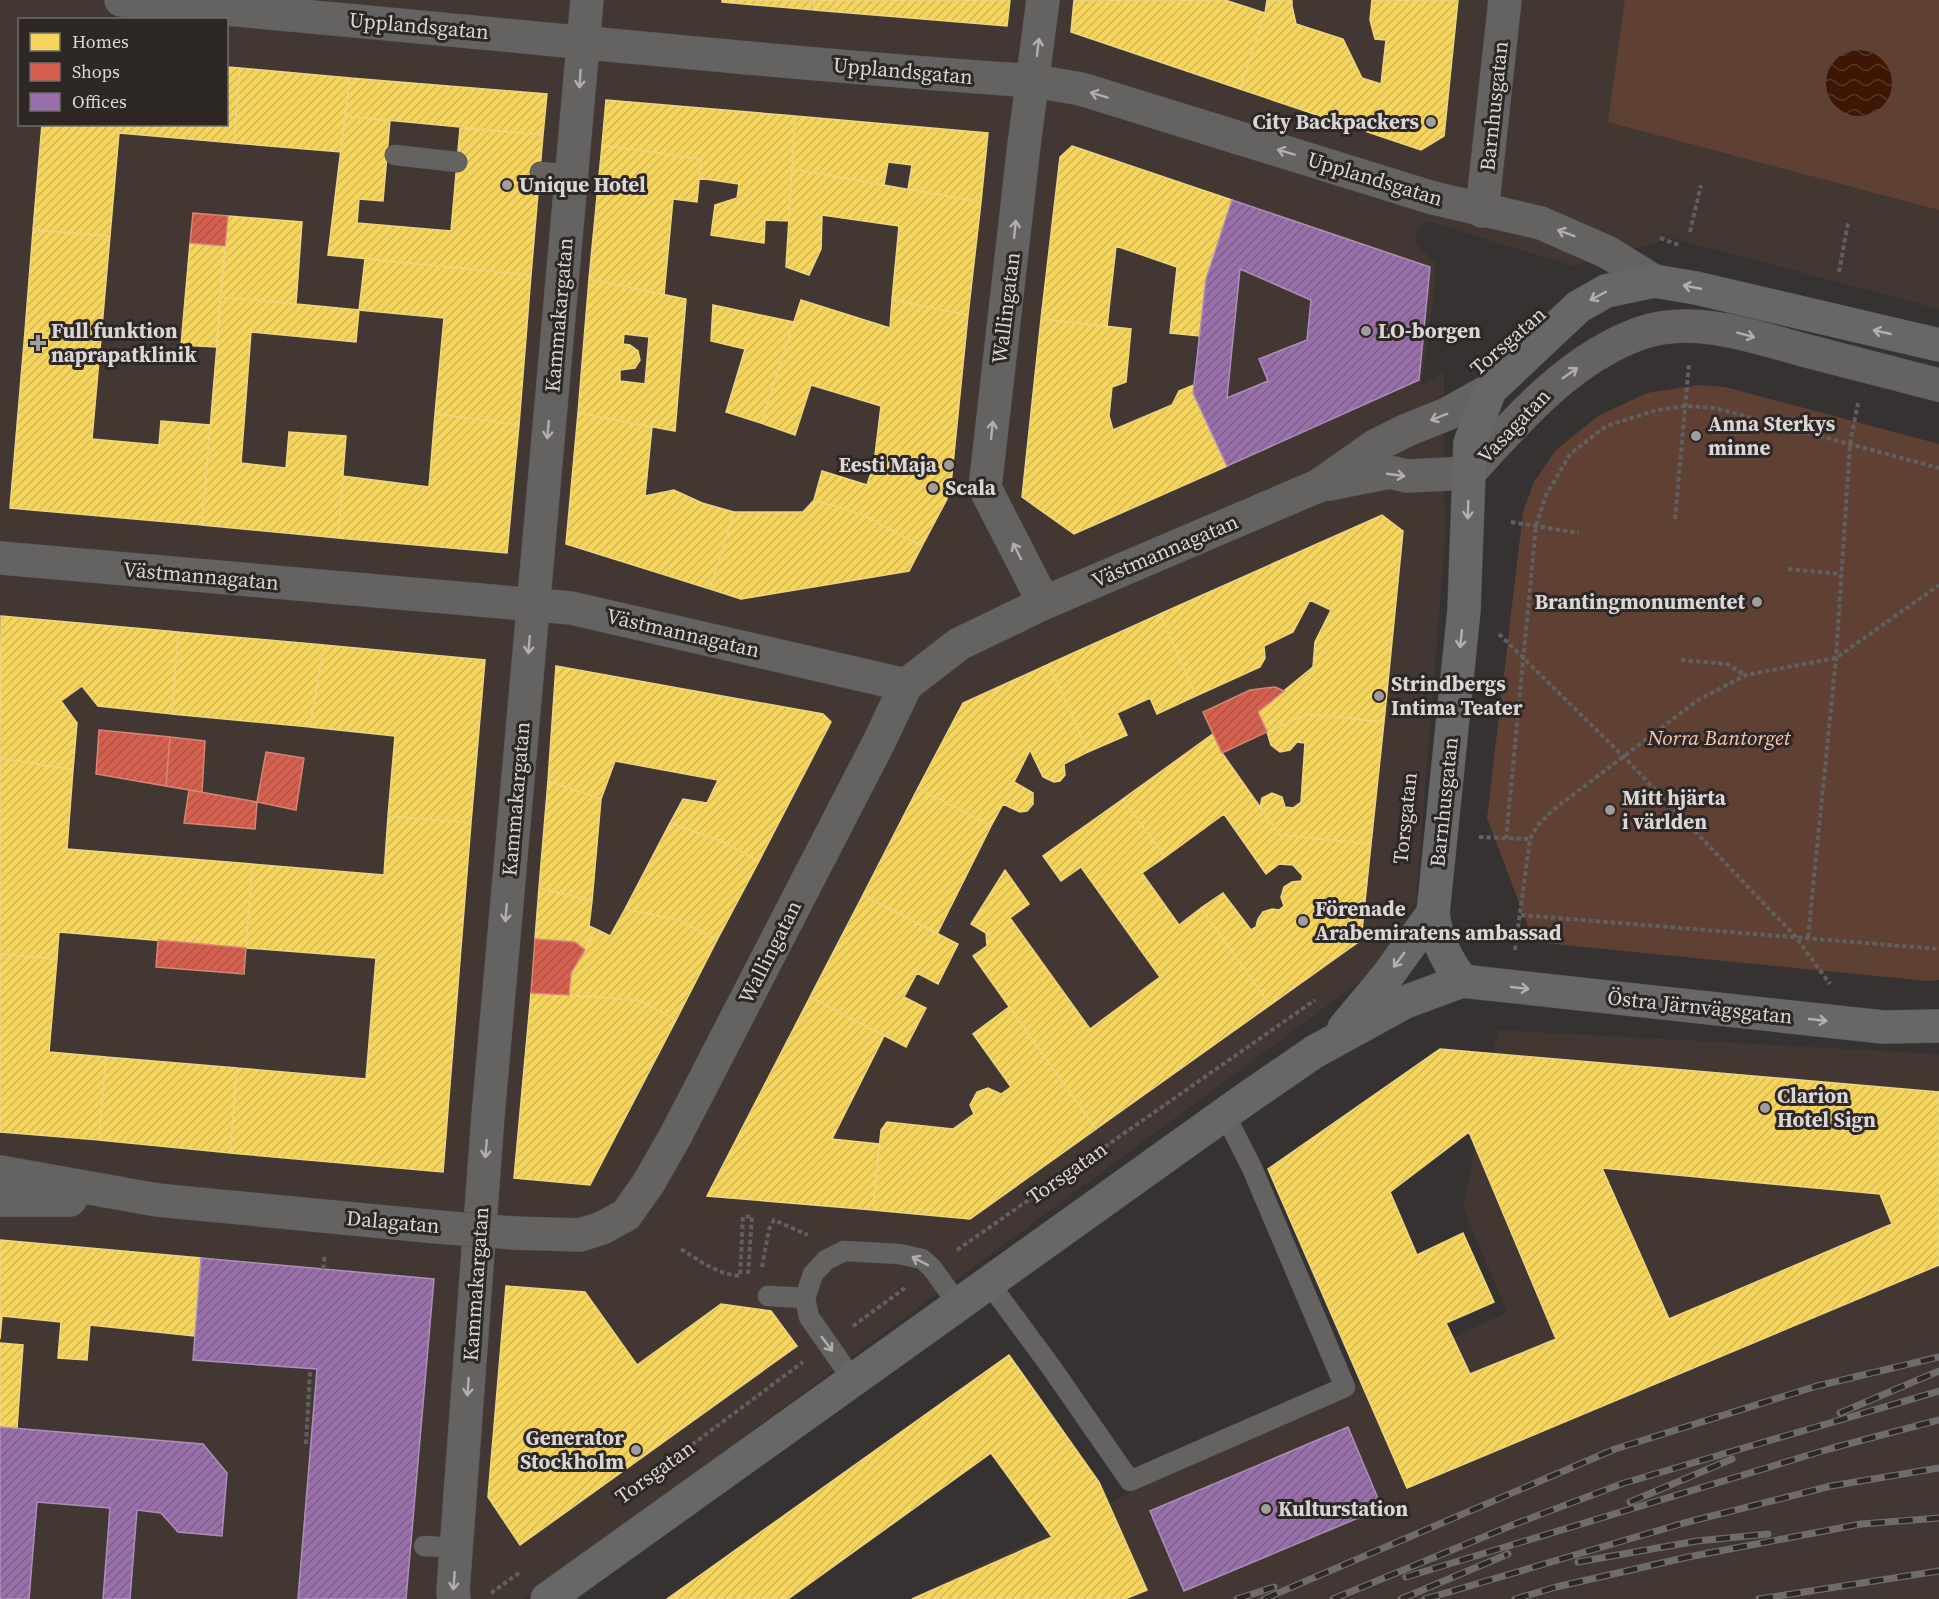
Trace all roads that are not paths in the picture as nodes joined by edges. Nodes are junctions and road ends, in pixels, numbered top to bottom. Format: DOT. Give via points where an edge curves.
graph roads {
  1 [pos="120,0"];
  2 [pos="587,0"];
  3 [pos="1043,0"];
  4 [pos="1505,0"];
  5 [pos="255,6"];
  6 [pos="583,43"];
  7 [pos="1034,81"];
  8 [pos="395,155"];
  9 [pos="458,162"];
  10 [pos="1482,211"];
  11 [pos="1654,281"];
  12 [pos="1939,345"];
  13 [pos="1939,385"];
  14 [pos="1490,390"];
  15 [pos="1469,473"];
  16 [pos="1318,486"];
  17 [pos="0,558"];
  18 [pos="1044,603"];
  19 [pos="533,605"];
  20 [pos="906,684"];
  21 [pos="1433,913"];
  22 [pos="1462,981"];
  23 [pos="1939,1026"];
  24 [pos="1333,1041"];
  25 [pos="1225,1115"];
  26 [pos="0,1172"];
  27 [pos="0,1200"];
  28 [pos="157,1200"];
  29 [pos="626,1215"];
  30 [pos="989,1283"];
  31 [pos="768,1296"];
  32 [pos="805,1298"];
  33 [pos="958,1304"];
  34 [pos="853,1380"];
  35 [pos="424,1546"];
  36 [pos="456,1548"];
  37 [pos="454,1599"];
  38 [pos="547,1599"];
  1 -- 5 [label="street, Upplandsgatan"];
  2 -- 6 [label="street, Kammakargatan"];
  7 -- 3 [label="street, Wallingatan, one-way"];
  4 -- 10 [label="street, Barnhusgatan"];
  5 -- 6 [label="street, Upplandsgatan"];
  6 -- 7 [label="street, Upplandsgatan"];
  6 -- 19 [label="street, Kammakargatan, one-way" via="556,173"];
  10 -- 7 [label="street, Upplandsgatan, one-way" via="1081,89"];
  18 -- 7 [label="street, Wallingatan, one-way" via="985,488"];
  8 -- 9 [label="lane"];
  11 -- 10 [label="street, Upplandsgatan, one-way" via="1575,237 1541,224"];
  12 -- 11 [label="main road, Vasagatan, one-way"];
  11 -- 14 [label="main road, Vasagatan, one-way" via="1606,291 1578,307"];
  15 -- 13 [label="street, Vasagatan, one-way" via="1515,422 1564,377 1609,346 1643,332 1688,325 1733,332"];
  14 -- 15 [label="main road, Vasagatan" via="1470,443"];
  14 -- 16 [label="street, Västmannagatan, one-way" via="1375,446"];
  16 -- 15 [label="street, Västmannagatan, one-way" via="1390,472 1407,476"];
  15 -- 21 [label="main road, Barnhusgatan, one-way" via="1464,610"];
  16 -- 18 [label="street, Västmannagatan"];
  17 -- 19 [label="street, Västmannagatan"];
  18 -- 20 [label="street, Västmannagatan" via="959,644"];
  19 -- 20 [label="street, Västmannagatan" via="571,608"];
  19 -- 36 [label="street, Kammakargatan, one-way"];
  20 -- 29 [label="street, Wallingatan" via="668,1151"];
  21 -- 22 [label="main road, Barnhusgatan" via="1443,952"];
  21 -- 24 [label="main road, Torsgatan, one-way"];
  22 -- 23 [label="main road, Östra Järnvägsgatan, one-way" via="1883,1027"];
  22 -- 24 [label="main road, Torsgatan" via="1405,1002"];
  24 -- 25 [label="main road, Torsgatan"];
  25 -- 30 [label="main road, Torsgatan"];
  25 -- 30 [label="lane" via="1252,1168 1345,1387 1130,1481"];
  26 -- 28 [label="street, Dalagatan"];
  27 -- 28 [label="street, Dalagatan"];
  28 -- 29 [label="street, Dalagatan, bridge" via="514,1233 580,1235"];
  30 -- 33 [label="main road, Torsgatan"];
  31 -- 32 [label="lane"];
  33 -- 32 [label="lane, one-way" via="922,1259 844,1251 826,1260 813,1274"];
  32 -- 34 [label="lane, one-way" via="808,1317"];
  33 -- 34 [label="main road, Torsgatan"];
  34 -- 38 [label="main road, Torsgatan"];
  35 -- 36 [label="lane"];
  36 -- 37 [label="street, Kammakargatan, one-way"];
}
